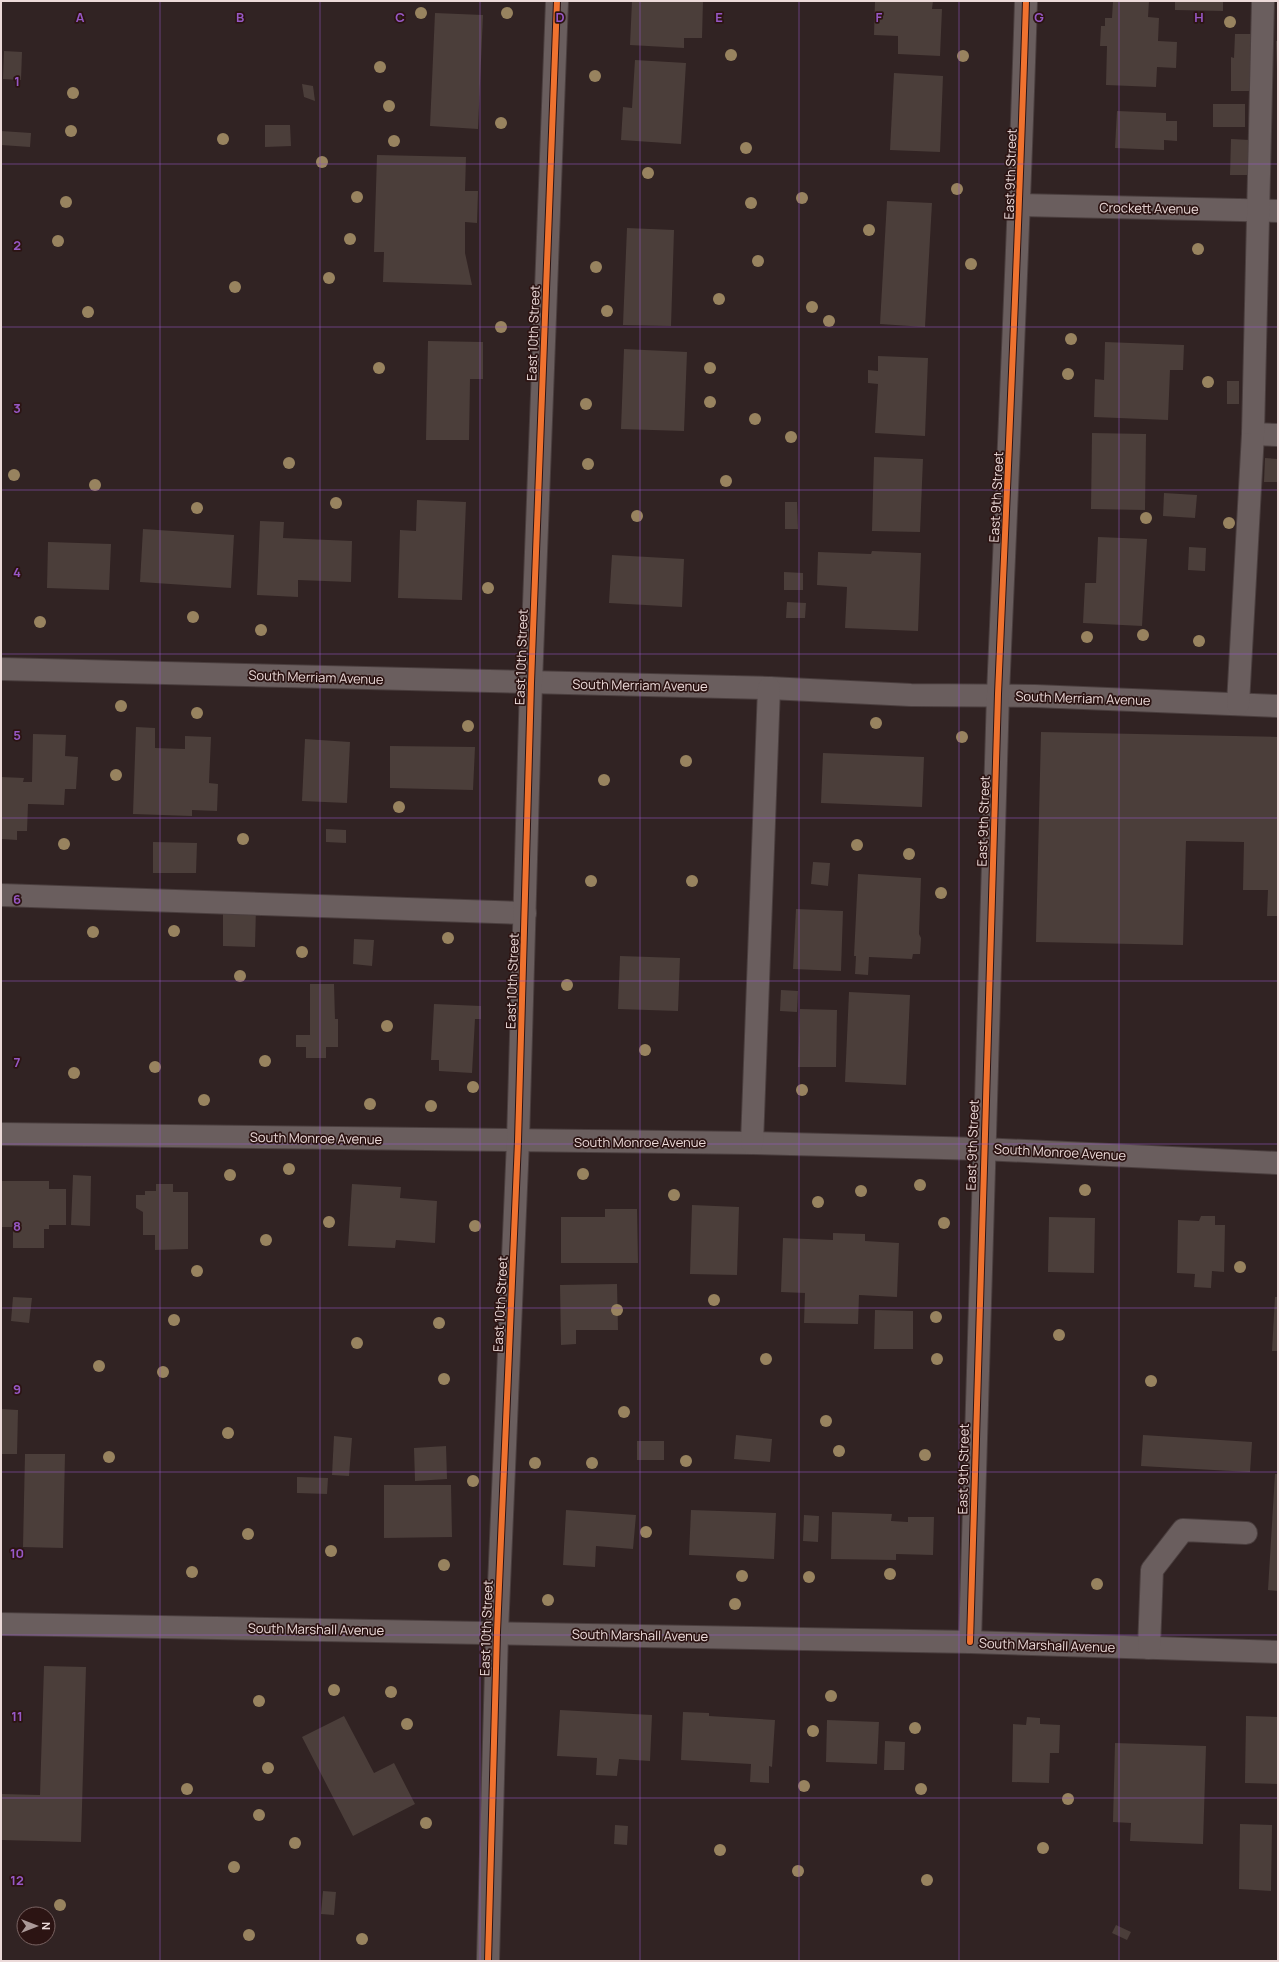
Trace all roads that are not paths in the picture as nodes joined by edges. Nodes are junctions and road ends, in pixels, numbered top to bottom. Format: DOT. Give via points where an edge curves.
graph roads {
  1 [pos="557,1"];
  2 [pos="1026,1"];
  3 [pos="1264,1"];
  4 [pos="1020,205"];
  5 [pos="1268,210"];
  6 [pos="1253,434"];
  7 [pos="1278,435"];
  8 [pos="1,669"];
  9 [pos="531,683"];
  10 [pos="769,688"];
  11 [pos="998,696"];
  12 [pos="1238,704"];
  13 [pos="1278,706"];
  14 [pos="1,895"];
  15 [pos="526,912"];
  16 [pos="1,1134"];
  17 [pos="518,1141"];
  18 [pos="752,1143"];
  19 [pos="982,1149"];
  20 [pos="1278,1163"];
  21 [pos="1246,1533"];
  22 [pos="1,1624"];
  23 [pos="497,1632"];
  24 [pos="970,1642"];
  25 [pos="1149,1648"];
  26 [pos="1278,1652"];
  27 [pos="488,1961"];
  1 -- 9 [label="street, East 10th Street"];
  2 -- 4 [label="street, East 9th Street"];
  3 -- 5 [label="street"];
  4 -- 5 [label="street, Crockett Avenue"];
  4 -- 11 [label="street, East 9th Street"];
  5 -- 6 [label="street"];
  6 -- 7 [label="street"];
  6 -- 12 [label="street"];
  8 -- 9 [label="street, South Merriam Avenue"];
  9 -- 10 [label="street, South Merriam Avenue"];
  9 -- 15 [label="street, East 10th Street"];
  10 -- 11 [label="street, South Merriam Avenue" via="911,695"];
  10 -- 18 [label="street"];
  11 -- 12 [label="street, South Merriam Avenue"];
  11 -- 19 [label="street, East 9th Street"];
  12 -- 13 [label="street, South Merriam Avenue"];
  14 -- 15 [label="street"];
  15 -- 17 [label="street, East 10th Street"];
  16 -- 17 [label="street, South Monroe Avenue"];
  17 -- 18 [label="street, South Monroe Avenue"];
  17 -- 23 [label="street, East 10th Street"];
  18 -- 19 [label="street, South Monroe Avenue"];
  19 -- 20 [label="street, South Monroe Avenue"];
  19 -- 24 [label="street, East 9th Street"];
  21 -- 25 [label="street" via="1183,1530 1152,1570"];
  22 -- 23 [label="street, South Marshall Avenue"];
  23 -- 24 [label="street, South Marshall Avenue"];
  23 -- 27 [label="street, East 10th Street"];
  24 -- 25 [label="street, South Marshall Avenue"];
  25 -- 26 [label="street, South Marshall Avenue"];
}
